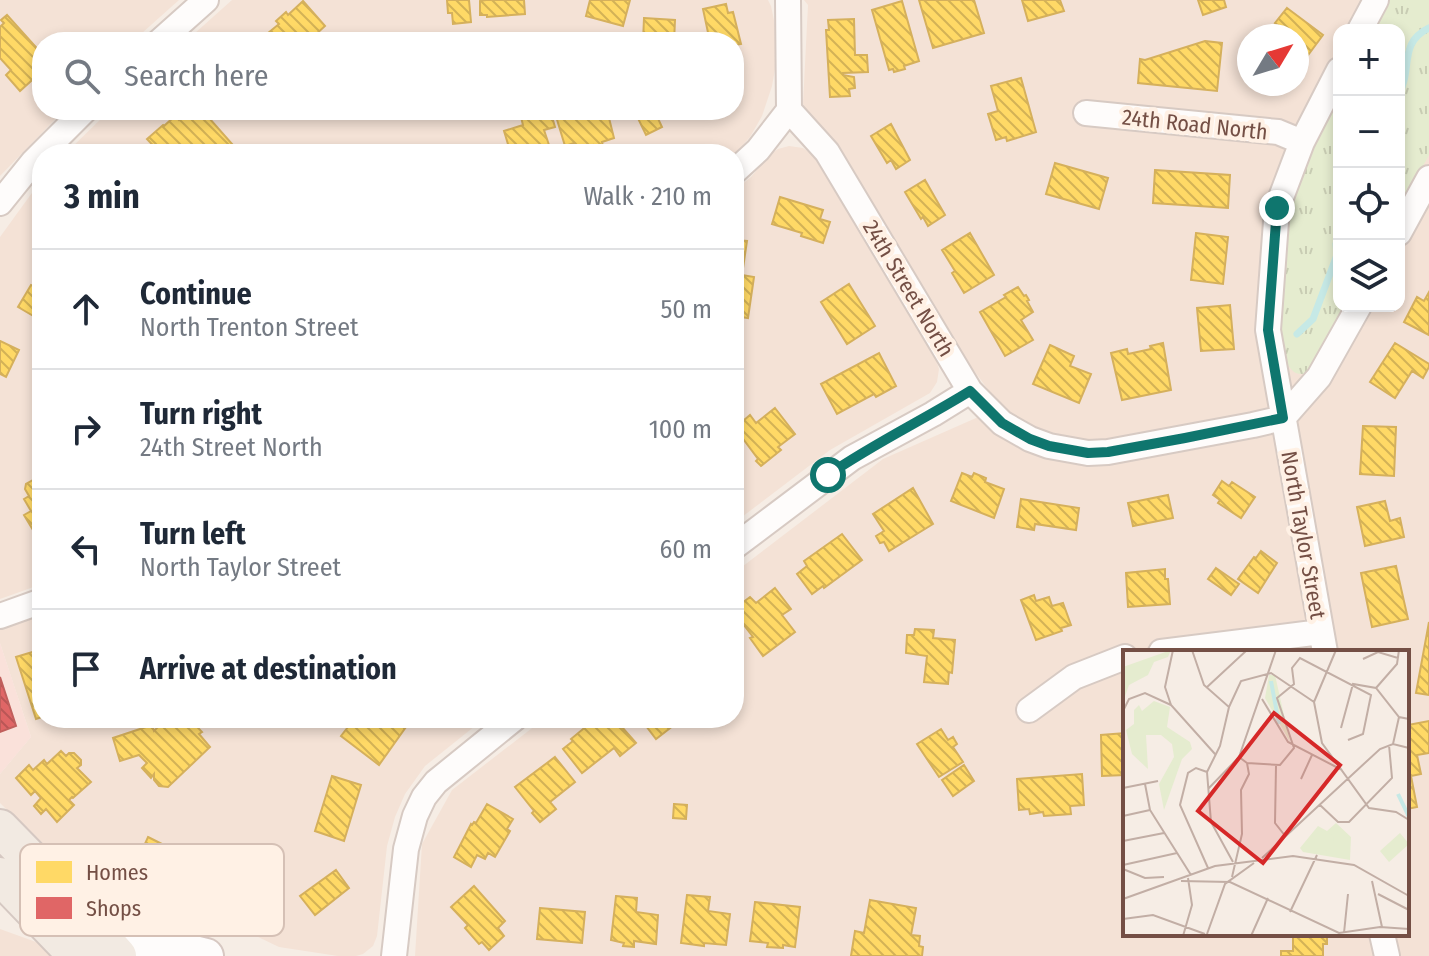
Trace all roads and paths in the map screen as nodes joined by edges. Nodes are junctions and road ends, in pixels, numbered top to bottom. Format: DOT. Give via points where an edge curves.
graph roads {
  1 [pos="206,0"];
  2 [pos="788,0"];
  3 [pos="1376,0"];
  4 [pos="1363,24"];
  5 [pos="170,32"];
  6 [pos="1333,82"];
  7 [pos="789,110"];
  8 [pos="1086,113"];
  9 [pos="75,120"];
  10 [pos="1302,142"];
  11 [pos="51,144"];
  12 [pos="32,163"];
  13 [pos="744,163"];
  14 [pos="1429,178"];
  15 [pos="0,203"];
  16 [pos="1405,222"];
  17 [pos="1356,312"];
  18 [pos="970,391"];
  19 [pos="1283,418"];
  20 [pos="744,539"];
  21 [pos="32,605"];
  22 [pos="0,616"];
  23 [pos="1323,642"];
  24 [pos="1193,650"];
  25 [pos="1123,658"];
  26 [pos="1029,710"];
  27 [pos="503,728"];
  28 [pos="0,828"];
  29 [pos="20,848"];
  30 [pos="0,876"];
  31 [pos="20,897"];
  32 [pos="0,901"];
  33 [pos="20,907"];
  34 [pos="77,936"];
  35 [pos="1382,936"];
  36 [pos="96,947"];
  37 [pos="206,956"];
  38 [pos="394,956"];
  39 [pos="1387,956"];
  1 -- 5 [label="street"];
  2 -- 7 [label="street"];
  3 -- 4 [label="street"];
  6 -- 10 [label="street, North Taylor Street"];
  7 -- 13 [label="street"];
  7 -- 18 [label="street, 24th Street North" via="827,152"];
  8 -- 10 [label="street, 24th Road North" via="1278,132"];
  9 -- 11 [label="street"];
  10 -- 19 [label="street, North Taylor Street" via="1277,208 1268,330"];
  12 -- 15 [label="street"];
  14 -- 16 [label="street"];
  17 -- 19 [label="street" via="1319,377"];
  18 -- 19 [label="street, 24th Street North" via="1002,423 1030,439 1088,453"];
  18 -- 20 [label="street" via="852,458"];
  19 -- 23 [label="street, North Taylor Street"];
  21 -- 22 [label="street"];
  23 -- 24 [label="street"];
  25 -- 26 [label="street" via="1074,677"];
  27 -- 38 [label="street" via="436,782 415,816 406,849"];
  28 -- 29 [label="main road"];
  30 -- 31 [label="main road"];
  32 -- 33 [label="street"];
  34 -- 36 [label="main road"];
  35 -- 39 [label="street"];
  36 -- 37 [label="street"];
}
